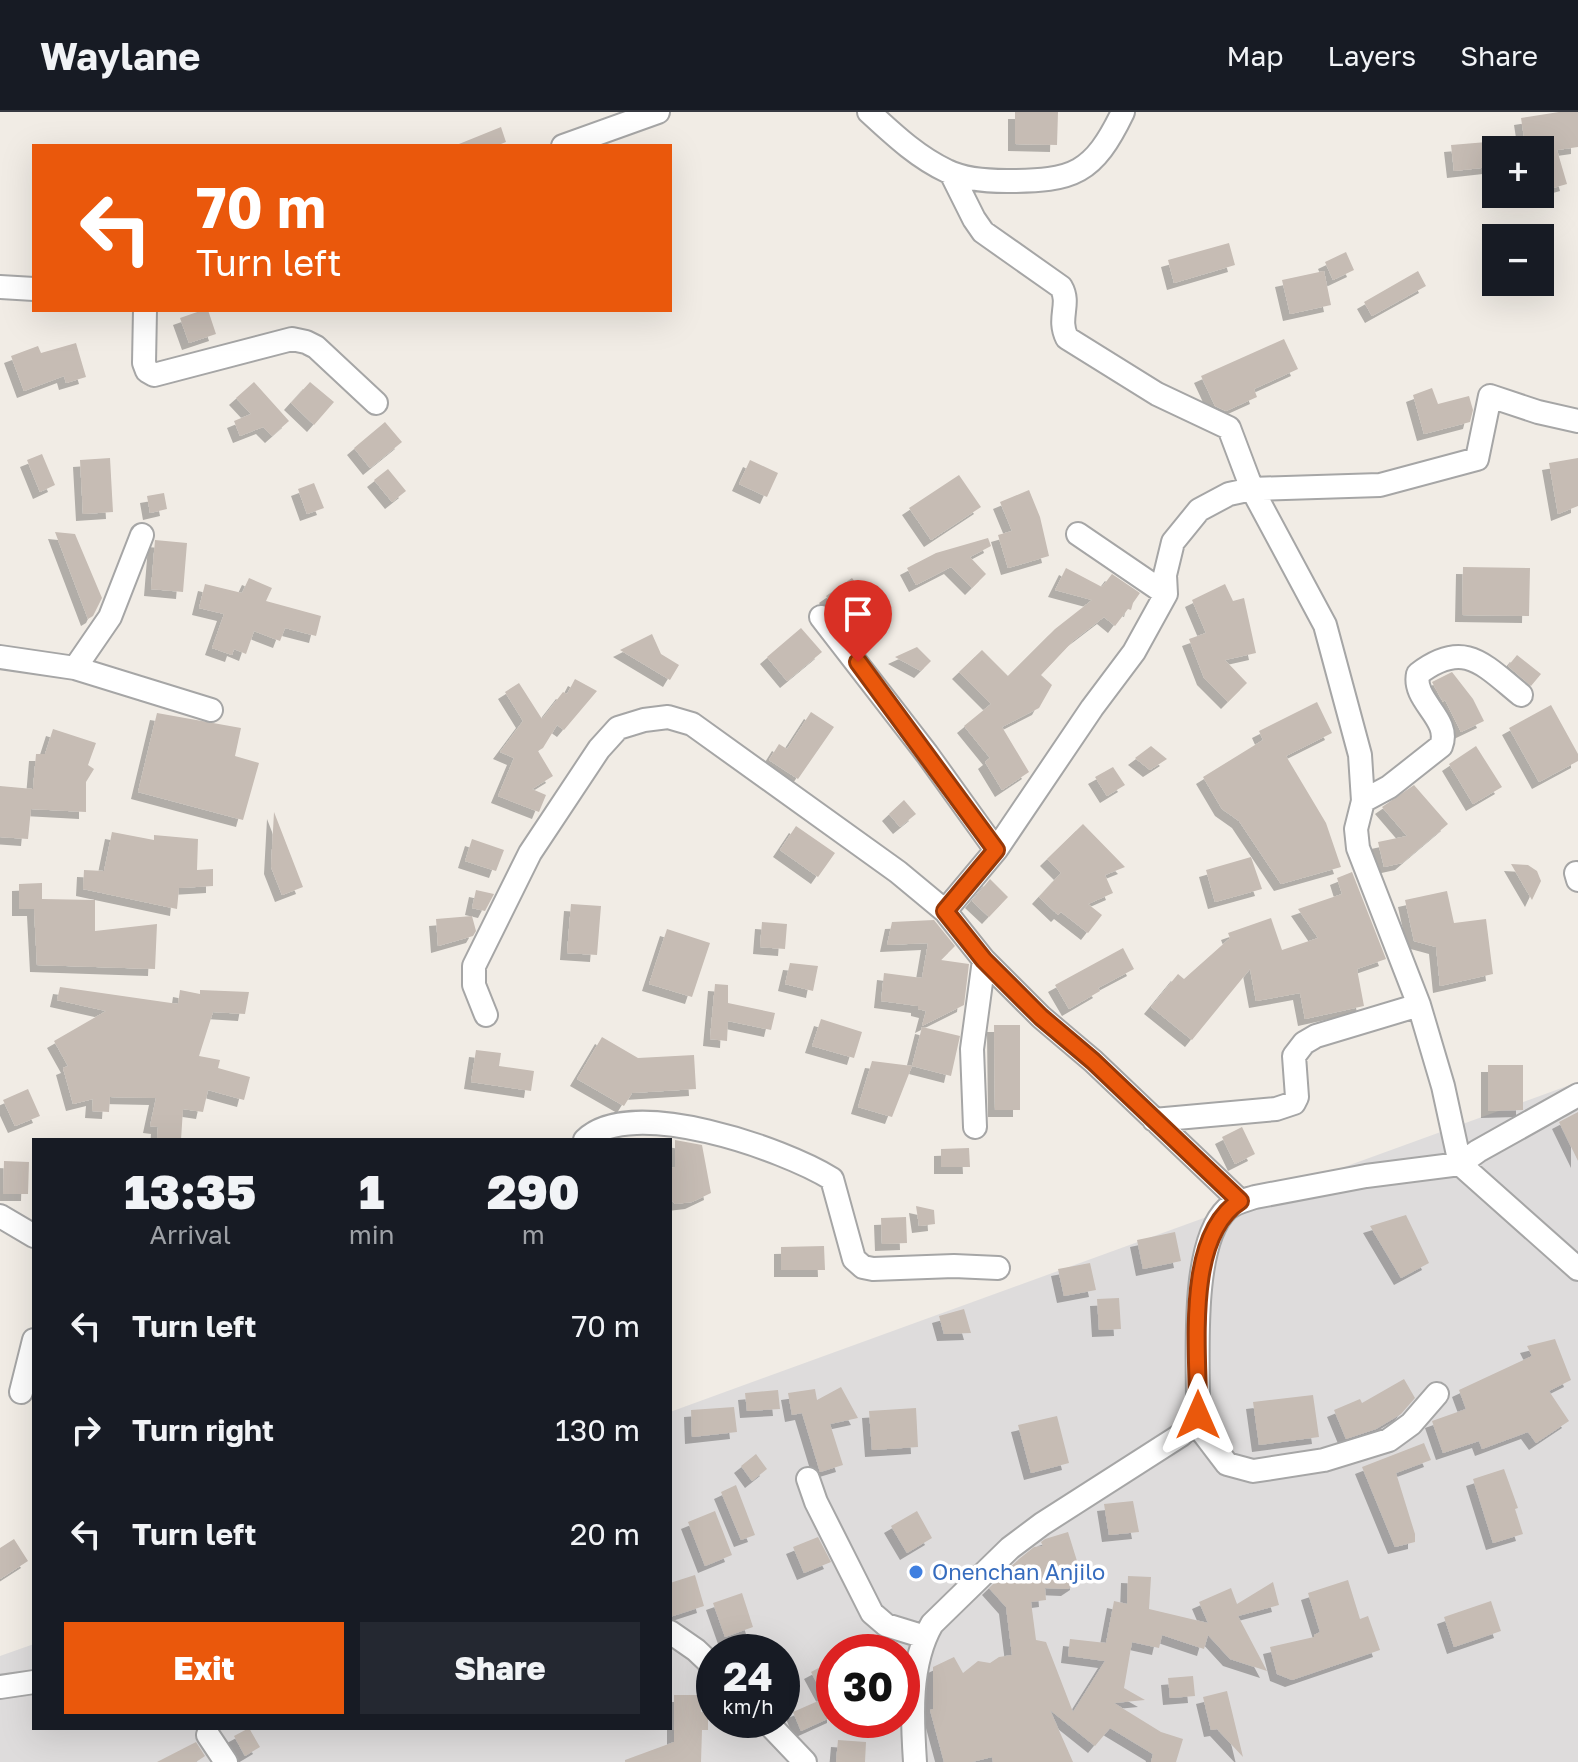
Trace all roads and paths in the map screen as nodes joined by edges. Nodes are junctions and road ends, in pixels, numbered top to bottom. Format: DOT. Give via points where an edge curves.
graph roads {
  1 [pos="658,112"];
  2 [pos="869,112"];
  3 [pos="1123,112"];
  4 [pos="569,144"];
  5 [pos="951,173"];
  6 [pos="0,287"];
  7 [pos="32,289"];
  8 [pos="145,312"];
  9 [pos="376,403"];
  10 [pos="1578,421"];
  11 [pos="1252,489"];
  12 [pos="1078,534"];
  13 [pos="142,535"];
  14 [pos="1166,594"];
  15 [pos="821,617"];
  16 [pos="0,657"];
  17 [pos="75,668"];
  18 [pos="1521,695"];
  19 [pos="211,710"];
  20 [pos="1363,801"];
  21 [pos="996,850"];
  22 [pos="945,911"];
  23 [pos="984,960"];
  24 [pos="1419,1005"];
  25 [pos="486,1015"];
  26 [pos="1578,1095"];
  27 [pos="1154,1120"];
  28 [pos="975,1127"];
  29 [pos="587,1138"];
  30 [pos="1460,1164"];
  31 [pos="1240,1201"];
  32 [pos="0,1216"];
  33 [pos="32,1235"];
  34 [pos="998,1268"];
  35 [pos="1578,1269"];
  36 [pos="32,1348"];
  37 [pos="21,1392"];
  38 [pos="1437,1394"];
  39 [pos="1195,1422"];
  40 [pos="808,1479"];
  41 [pos="672,1633"];
  42 [pos="925,1637"];
  43 [pos="696,1650"];
  44 [pos="32,1682"];
  45 [pos="0,1687"];
  46 [pos="208,1735"];
  47 [pos="782,1738"];
  48 [pos="226,1762"];
  49 [pos="805,1762"];
  50 [pos="915,1762"];
  1 -- 4 [label="street"];
  2 -- 5 [label="street" via="897,139"];
  3 -- 5 [label="street" via="1098,155 1082,170 1060,179 988,181"];
  5 -- 11 [label="street" via="983,232 1061,287 1067,338 1157,394 1229,428"];
  6 -- 7 [label="street"];
  8 -- 9 [label="street" via="144,363 154,375 292,339 316,347"];
  10 -- 11 [label="street" via="1490,396 1477,459 1380,485"];
  11 -- 14 [label="street" via="1199,510 1173,542"];
  11 -- 20 [label="street" via="1325,625 1360,755"];
  12 -- 14 [label="street"];
  13 -- 17 [label="street" via="110,617"];
  14 -- 21 [label="street" via="1134,652"];
  15 -- 21 [label="street"];
  16 -- 17 [label="street"];
  17 -- 19 [label="street"];
  18 -- 20 [label="street" via="1474,660 1459,655 1435,661 1418,674 1417,684 1442,728 1441,746"];
  20 -- 24 [label="street" via="1358,848"];
  21 -- 22 [label="street"];
  22 -- 23 [label="street"];
  22 -- 25 [label="street" via="692,724 668,717 644,720 618,728 599,749 530,853 474,966 474,985"];
  23 -- 27 [label="street"];
  23 -- 28 [label="street" via="972,1049"];
  24 -- 27 [label="street" via="1304,1043 1294,1056 1294,1103"];
  24 -- 30 [label="street"];
  26 -- 30 [label="street"];
  27 -- 31 [label="street"];
  29 -- 34 [label="street" via="593,1132 640,1122 690,1126 789,1158 832,1179 854,1259 863,1267"];
  30 -- 31 [label="street"];
  30 -- 35 [label="street"];
  31 -- 39 [label="street" via="1227,1209 1209,1240 1201,1279"];
  32 -- 33 [label="street"];
  36 -- 37 [label="street"];
  38 -- 39 [label="street" via="1389,1440 1324,1460 1253,1471 1227,1464"];
  39 -- 42 [label="street" via="1010,1548"];
  40 -- 42 [label="street" via="872,1613 886,1625"];
  41 -- 43 [label="street"];
  42 -- 50 [label="street" via="912,1717"];
  44 -- 45 [label="street"];
  46 -- 48 [label="street"];
  47 -- 49 [label="street"];
}
